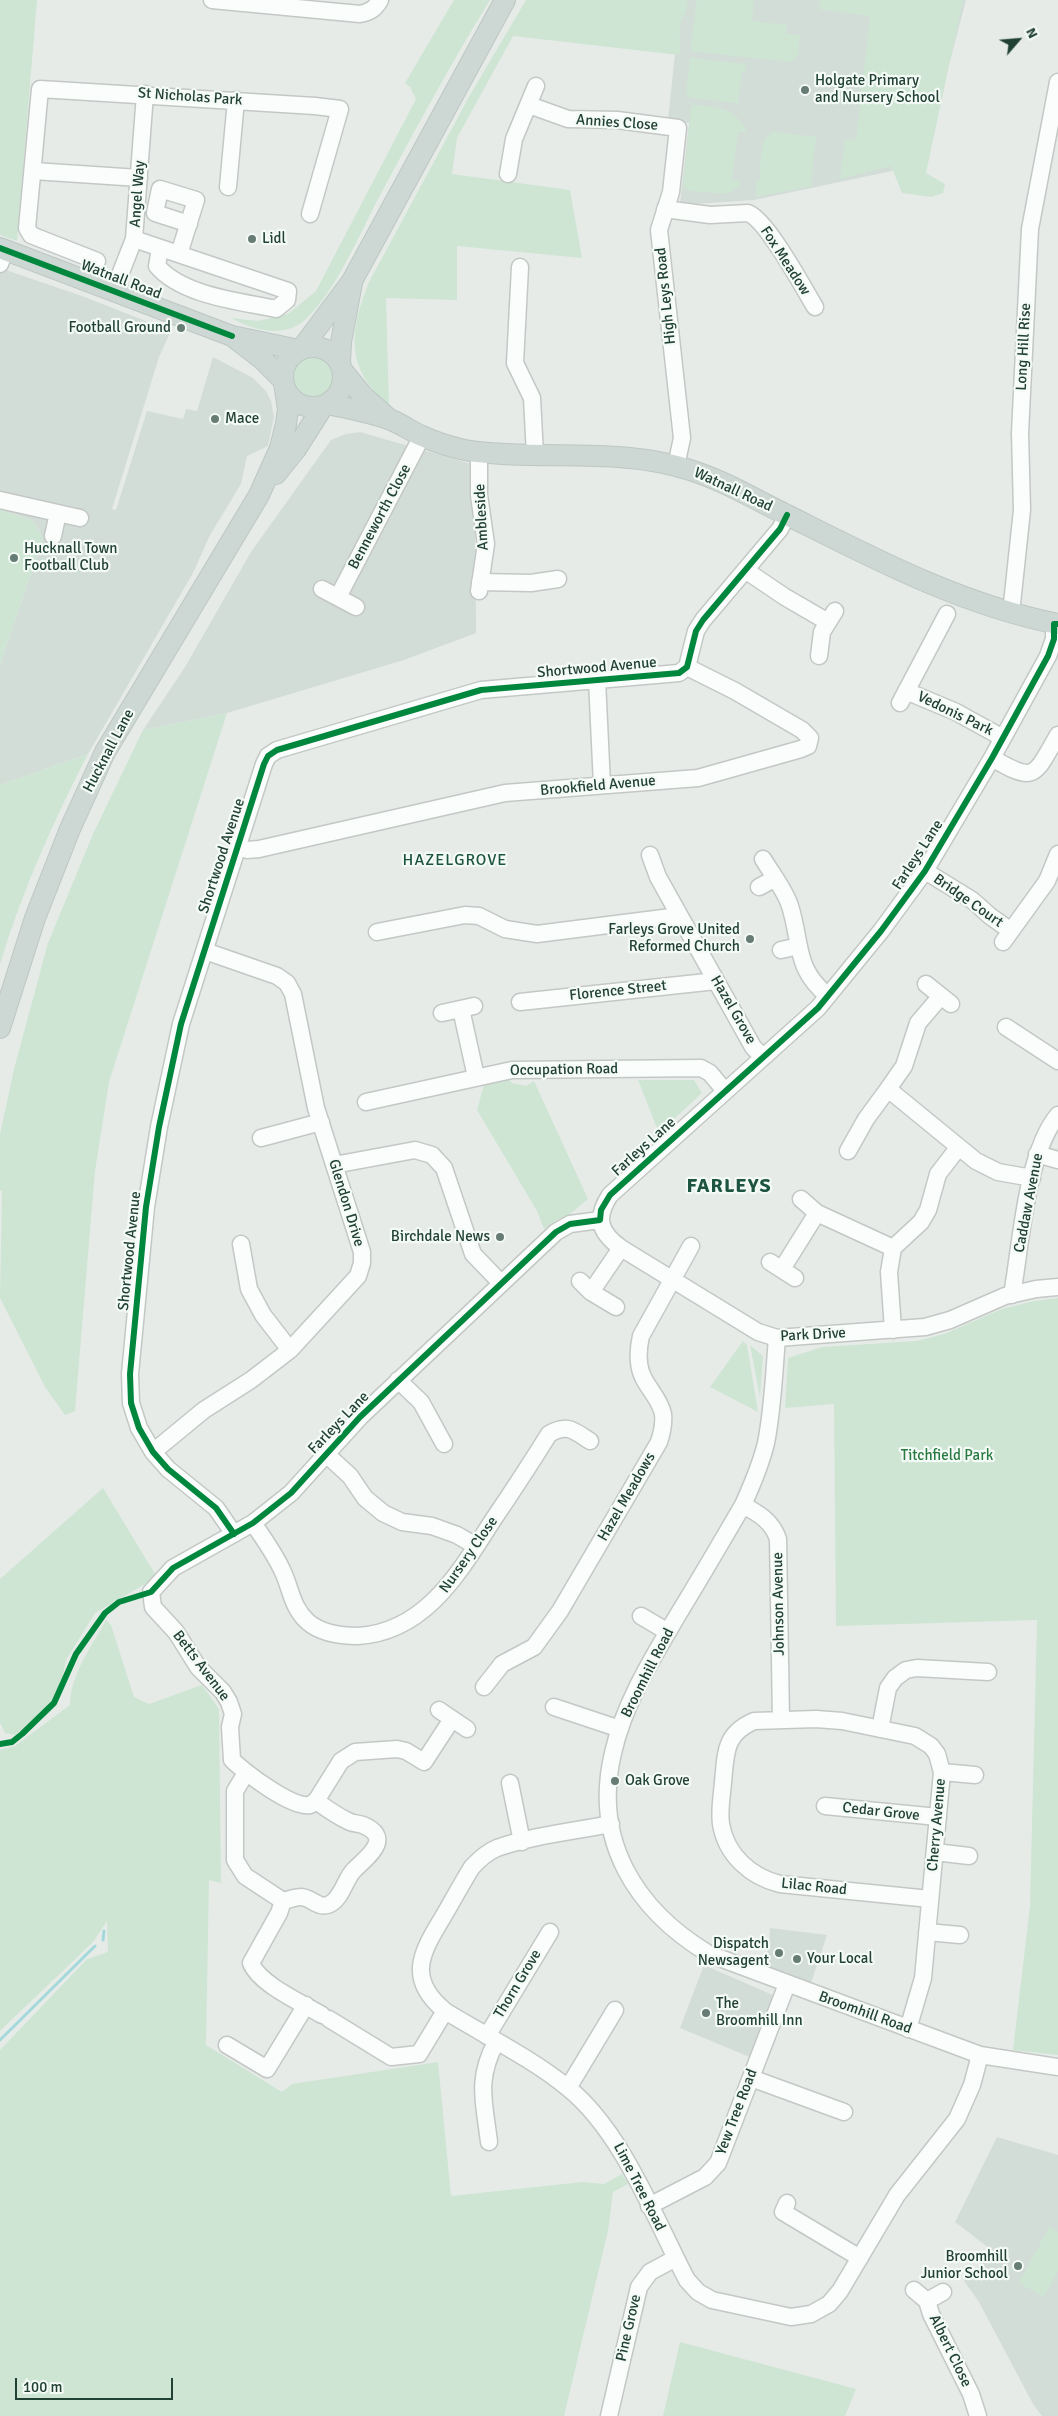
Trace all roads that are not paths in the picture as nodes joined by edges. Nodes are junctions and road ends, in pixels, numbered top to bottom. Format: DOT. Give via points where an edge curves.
graph roads {
  1 [pos="212,0"];
  2 [pos="380,0"];
  3 [pos="505,0"];
  4 [pos="1058,82"];
  5 [pos="536,86"];
  6 [pos="145,94"];
  7 [pos="236,100"];
  8 [pos="528,105"];
  9 [pos="678,128"];
  10 [pos="34,171"];
  11 [pos="508,174"];
  12 [pos="139,178"];
  13 [pos="228,187"];
  14 [pos="665,209"];
  15 [pos="310,214"];
  16 [pos="188,224"];
  17 [pos="134,239"];
  18 [pos="160,248"];
  19 [pos="2,254"];
  20 [pos="179,254"];
  21 [pos="97,261"];
  22 [pos="520,268"];
  23 [pos="352,280"];
  24 [pos="114,290"];
  25 [pos="815,307"];
  26 [pos="232,336"];
  27 [pos="300,349"];
  28 [pos="341,367"];
  29 [pos="284,384"];
  30 [pos="325,405"];
  31 [pos="392,421"];
  32 [pos="422,436"];
  33 [pos="479,452"];
  34 [pos="534,455"];
  35 [pos="676,466"];
  36 [pos="259,495"];
  37 [pos="0,500"];
  38 [pos="58,513"];
  39 [pos="787,515"];
  40 [pos="80,518"];
  41 [pos="53,536"];
  42 [pos="745,570"];
  43 [pos="558,579"];
  44 [pos="322,589"];
  45 [pos="338,597"];
  46 [pos="356,607"];
  47 [pos="1011,613"];
  48 [pos="947,614"];
  49 [pos="1056,624"];
  50 [pos="819,656"];
  51 [pos="687,667"];
  52 [pos="598,680"];
  53 [pos="1058,736"];
  54 [pos="1003,738"];
  55 [pos="992,758"];
  56 [pos="602,786"];
  57 [pos="238,847"];
  58 [pos="1058,854"];
  59 [pos="650,855"];
  60 [pos="764,859"];
  61 [pos="926,871"];
  62 [pos="774,879"];
  63 [pos="759,887"];
  64 [pos="679,916"];
  65 [pos="376,932"];
  66 [pos="799,946"];
  67 [pos="204,950"];
  68 [pos="781,950"];
  69 [pos="716,980"];
  70 [pos="926,984"];
  71 [pos="828,996"];
  72 [pos="520,1002"];
  73 [pos="442,1013"];
  74 [pos="1006,1027"];
  75 [pos="0,1028"];
  76 [pos="763,1057"];
  77 [pos="1058,1061"];
  78 [pos="476,1077"];
  79 [pos="888,1089"];
  80 [pos="725,1091"];
  81 [pos="366,1102"];
  82 [pos="1058,1115"];
  83 [pos="321,1122"];
  84 [pos="261,1138"];
  85 [pos="958,1148"];
  86 [pos="848,1151"];
  87 [pos="1038,1154"];
  88 [pos="1058,1160"];
  89 [pos="334,1165"];
  90 [pos="1032,1178"];
  91 [pos="801,1199"];
  92 [pos="817,1213"];
  93 [pos="600,1220"];
  94 [pos="241,1244"];
  95 [pos="691,1246"];
  96 [pos="620,1248"];
  97 [pos="893,1248"];
  98 [pos="782,1270"];
  99 [pos="673,1280"];
  100 [pos="501,1283"];
  101 [pos="1058,1288"];
  102 [pos="1012,1295"];
  103 [pos="616,1307"];
  104 [pos="893,1330"];
  105 [pos="778,1338"];
  106 [pos="290,1350"];
  107 [pos="398,1380"];
  108 [pos="590,1441"];
  109 [pos="444,1444"];
  110 [pos="153,1452"];
  111 [pos="326,1454"];
  112 [pos="743,1505"];
  113 [pos="254,1523"];
  114 [pos="234,1534"];
  115 [pos="476,1546"];
  116 [pos="151,1592"];
  117 [pos="641,1616"];
  118 [pos="668,1632"];
  119 [pos="988,1672"];
  120 [pos="484,1687"];
  121 [pos="549,1705"];
  122 [pos="781,1720"];
  123 [pos="467,1728"];
  124 [pos="620,1729"];
  125 [pos="880,1729"];
  126 [pos="942,1772"];
  127 [pos="246,1773"];
  128 [pos="975,1775"];
  129 [pos="511,1783"];
  130 [pos="316,1801"];
  131 [pos="825,1806"];
  132 [pos="938,1817"];
  133 [pos="611,1824"];
  134 [pos="522,1842"];
  135 [pos="935,1852"];
  136 [pos="969,1856"];
  137 [pos="930,1900"];
  138 [pos="283,1901"];
  139 [pos="550,1932"];
  140 [pos="927,1932"];
  141 [pos="960,1935"];
  142 [pos="787,1984"];
  143 [pos="306,2005"];
  144 [pos="615,2010"];
  145 [pos="445,2011"];
  146 [pos="908,2029"];
  147 [pos="491,2039"];
  148 [pos="227,2045"];
  149 [pos="980,2055"];
  150 [pos="1058,2067"];
  151 [pos="750,2078"];
  152 [pos="568,2088"];
  153 [pos="843,2113"];
  154 [pos="489,2142"];
  155 [pos="649,2206"];
  156 [pos="782,2211"];
  157 [pos="676,2258"];
  158 [pos="860,2258"];
  159 [pos="914,2290"];
  160 [pos="943,2292"];
  161 [pos="927,2301"];
  162 [pos="609,2416"];
  163 [pos="978,2416"];
  1 -- 2 [label="street" via="360,14 369,13"];
  3 -- 23 [label="main road"];
  4 -- 47 [label="street, Long Hill Rise" via="1030,229 1020,433 1022,510"];
  5 -- 8 [label="street"];
  6 -- 7 [label="street, St Nicholas Park"];
  6 -- 10 [label="street, St Nicholas Park" via="40,89"];
  6 -- 12 [label="street, Angel Way"];
  7 -- 13 [label="street"];
  7 -- 15 [label="street, St Nicholas Park" via="340,109"];
  8 -- 9 [label="street, Annies Close" via="568,119 617,120"];
  8 -- 11 [label="street" via="503,151"];
  9 -- 14 [label="street, High Leys Road" via="671,192"];
  10 -- 12 [label="street"];
  10 -- 21 [label="street" via="27,228 31,234"];
  12 -- 17 [label="street, Angel Way"];
  14 -- 25 [label="street, Fox Meadow" via="710,215 753,215 768,232"];
  14 -- 35 [label="street, High Leys Road" via="659,230 682,438"];
  16 -- 20 [label="street"];
  17 -- 18 [label="street"];
  17 -- 24 [label="street, Angel Way"];
  18 -- 20 [label="street"];
  18 -- 20 [label="street" via="156,266 166,278 213,296 276,309 286,300 288,291"];
  19 -- 24 [label="main road, Watnall Road"];
  22 -- 34 [label="street" via="525,317 515,363 532,398"];
  23 -- 27 [label="main road"];
  23 -- 28 [label="main road" via="341,342"];
  24 -- 26 [label="main road, Watnall Road"];
  26 -- 27 [label="main road, Watnall Road"];
  26 -- 29 [label="main road, Watnall Road" via="262,359"];
  27 -- 28 [label="main road" via="324,349 334,355"];
  27 -- 29 [label="main road" via="287,361"];
  28 -- 30 [label="main road" via="343,381 340,391"];
  28 -- 31 [label="main road, Watnall Road" via="363,396"];
  29 -- 30 [label="main road" via="295,402 313,408"];
  29 -- 36 [label="main road, Hucknall Lane" via="288,409 285,428 280,448"];
  30 -- 31 [label="main road, Watnall Road"];
  30 -- 36 [label="main road, Hucknall Lane" via="296,449"];
  31 -- 32 [label="main road, Watnall Road"];
  32 -- 33 [label="main road, Watnall Road" via="448,446"];
  32 -- 45 [label="street, Benneworth Close"];
  33 -- 34 [label="main road, Watnall Road"];
  33 -- 43 [label="street, Ambleside" via="486,544 480,586"];
  34 -- 35 [label="main road, Watnall Road" via="609,456"];
  35 -- 39 [label="main road, Watnall Road" via="718,481"];
  36 -- 75 [label="main road, Hucknall Lane" via="105,752 35,918"];
  37 -- 38 [label="street"];
  38 -- 40 [label="street"];
  38 -- 41 [label="street"];
  39 -- 42 [label="street" via="780,529"];
  39 -- 47 [label="main road, Watnall Road" via="952,593"];
  42 -- 50 [label="street" via="785,597 832,617 819,642"];
  42 -- 51 [label="street" via="696,631"];
  44 -- 45 [label="street"];
  45 -- 46 [label="street"];
  47 -- 49 [label="main road, Watnall Road"];
  48 -- 54 [label="street, Vedonis Park" via="903,697 956,712"];
  49 -- 54 [label="street, Farleys Lane" via="1048,656"];
  51 -- 52 [label="street, Shortwood Avenue" via="675,674"];
  51 -- 56 [label="street, Brookfield Avenue" via="802,730 811,741 801,749 698,778"];
  52 -- 56 [label="street"];
  52 -- 57 [label="street, Shortwood Avenue" via="481,690 277,750 268,756 264,764"];
  53 -- 55 [label="street" via="1039,768 1033,772 1018,773"];
  54 -- 55 [label="street, Farleys Lane"];
  55 -- 61 [label="street, Farleys Lane"];
  56 -- 57 [label="street, Brookfield Avenue" via="505,793 259,849"];
  57 -- 67 [label="street, Shortwood Avenue"];
  58 -- 61 [label="street, Bridge Court" via="1047,881 1007,937 972,900"];
  59 -- 64 [label="street, Hazel Grove"];
  60 -- 62 [label="street"];
  61 -- 71 [label="street, Farleys Lane"];
  62 -- 63 [label="street"];
  62 -- 66 [label="street" via="789,905"];
  64 -- 65 [label="street" via="537,934 505,928 479,916 465,915"];
  64 -- 69 [label="street, Hazel Grove"];
  66 -- 68 [label="street"];
  66 -- 71 [label="street" via="809,978"];
  67 -- 83 [label="street, Glendon Drive" via="277,976 287,983 293,994"];
  67 -- 110 [label="street, Shortwood Avenue" via="181,1024 146,1208 130,1374 131,1403 139,1428"];
  69 -- 72 [label="street, Florence Street"];
  69 -- 76 [label="street, Hazel Grove" via="753,1047"];
  70 -- 79 [label="street" via="946,1000 918,1023 904,1066"];
  71 -- 76 [label="street, Farleys Lane"];
  73 -- 78 [label="street" via="468,1008"];
  74 -- 77 [label="street" via="1035,1039"];
  76 -- 80 [label="street, Farleys Lane"];
  78 -- 80 [label="street, Occupation Road" via="512,1070 701,1068 710,1073"];
  78 -- 81 [label="street, Occupation Road"];
  79 -- 85 [label="street"];
  79 -- 86 [label="street" via="853,1127"];
  80 -- 93 [label="street, Farleys Lane" via="610,1195 601,1210"];
  82 -- 87 [label="street, Caddaw Avenue"];
  83 -- 84 [label="street"];
  83 -- 89 [label="street, Glendon Drive"];
  85 -- 90 [label="street" via="998,1172"];
  85 -- 97 [label="street" via="938,1174 928,1210 921,1222"];
  87 -- 88 [label="street"];
  87 -- 90 [label="street, Caddaw Avenue"];
  89 -- 100 [label="street" via="415,1150 432,1155 444,1168 473,1254"];
  89 -- 106 [label="street, Glendon Drive" via="362,1252 362,1264 358,1276"];
  90 -- 102 [label="street, Caddaw Avenue"];
  91 -- 92 [label="street"];
  92 -- 97 [label="street"];
  92 -- 98 [label="street"];
  93 -- 96 [label="street, Park Drive" via="606,1234"];
  93 -- 100 [label="street, Farleys Lane" via="561,1228"];
  94 -- 106 [label="street" via="250,1289 263,1315"];
  95 -- 99 [label="street, Hazel Meadows"];
  96 -- 99 [label="street, Park Drive"];
  96 -- 103 [label="street" via="586,1287"];
  97 -- 104 [label="street" via="889,1272"];
  99 -- 105 [label="street, Park Drive" via="758,1332"];
  99 -- 120 [label="street, Hazel Meadows" via="641,1336 638,1350 642,1376 663,1413 659,1442 560,1611 534,1647 502,1664"];
  100 -- 107 [label="street, Farleys Lane"];
  101 -- 102 [label="street, Park Drive"];
  102 -- 104 [label="street, Park Drive" via="925,1327"];
  104 -- 105 [label="street, Park Drive"];
  105 -- 112 [label="street, Broomhill Road" via="766,1444"];
  106 -- 110 [label="street, Glendon Drive" via="204,1410"];
  107 -- 109 [label="street" via="421,1402"];
  107 -- 111 [label="street, Farleys Lane"];
  108 -- 115 [label="street, Nursery Close" via="571,1429 560,1428 549,1434"];
  110 -- 114 [label="street, Shortwood Avenue" via="168,1469 216,1508"];
  111 -- 113 [label="street, Farleys Lane" via="291,1493"];
  111 -- 115 [label="street" via="350,1476 365,1498 383,1513 402,1522 432,1526"];
  112 -- 118 [label="street, Broomhill Road"];
  112 -- 122 [label="street, Johnson Avenue" via="766,1519 778,1539"];
  113 -- 114 [label="street, Farleys Lane"];
  113 -- 115 [label="street, Nursery Close" via="278,1561 294,1604 308,1622 325,1632 345,1636 374,1635 416,1616 459,1574"];
  114 -- 116 [label="street, Farleys Lane" via="173,1568"];
  116 -- 127 [label="street, Betts Avenue" via="153,1607 229,1702 233,1714 230,1727 232,1760"];
  117 -- 118 [label="street"];
  118 -- 124 [label="street, Broomhill Road" via="637,1688"];
  119 -- 125 [label="street" via="906,1670 894,1678 888,1688"];
  121 -- 124 [label="street"];
  122 -- 125 [label="street, Cherry Avenue" via="842,1721"];
  122 -- 137 [label="street, Lilac Road" via="754,1721 745,1725 728,1744 720,1813 724,1834 734,1854 747,1868 772,1882"];
  123 -- 130 [label="street" via="445,1715 424,1762 397,1749 351,1753 341,1761"];
  124 -- 133 [label="street, Broomhill Road" via="609,1776"];
  125 -- 126 [label="street, Cherry Avenue" via="924,1740 937,1754"];
  126 -- 128 [label="street"];
  126 -- 132 [label="street, Cherry Avenue"];
  127 -- 130 [label="street, Betts Avenue" via="297,1804 310,1805"];
  127 -- 138 [label="street" via="235,1792 235,1860 245,1876"];
  129 -- 134 [label="street"];
  130 -- 138 [label="street" via="350,1822 373,1831 377,1846 352,1872 330,1904 316,1904 300,1897"];
  131 -- 132 [label="street, Cedar Grove"];
  132 -- 135 [label="street, Cherry Avenue"];
  133 -- 134 [label="street, Lime Tree Road"];
  133 -- 142 [label="street, Broomhill Road" via="627,1873 645,1901 670,1928 709,1954"];
  134 -- 145 [label="street, Lime Tree Road" via="497,1848 482,1856 472,1867 424,1948 422,1982 431,1999"];
  135 -- 136 [label="street"];
  135 -- 137 [label="street, Cherry Avenue"];
  137 -- 140 [label="street, Cherry Avenue"];
  138 -- 143 [label="street" via="251,1963 258,1975"];
  139 -- 147 [label="street, Thorn Grove"];
  140 -- 141 [label="street"];
  140 -- 146 [label="street, Cherry Avenue" via="923,1978"];
  142 -- 146 [label="street, Broomhill Road"];
  142 -- 151 [label="street, Yew Tree Road"];
  143 -- 145 [label="street" via="331,2024 391,2057 419,2054"];
  143 -- 148 [label="street" via="267,2069"];
  144 -- 152 [label="street"];
  145 -- 147 [label="street, Lime Tree Road"];
  146 -- 149 [label="street, Broomhill Road"];
  147 -- 152 [label="street, Lime Tree Road"];
  147 -- 154 [label="street, Thorn Grove" via="482,2080"];
  149 -- 150 [label="street, Broomhill Road"];
  149 -- 158 [label="street, Lime Tree Road" via="969,2094 956,2119 897,2195"];
  151 -- 153 [label="street"];
  151 -- 155 [label="street, Yew Tree Road" via="718,2163 711,2172"];
  152 -- 155 [label="street, Lime Tree Road" via="616,2142"];
  155 -- 157 [label="street, Lime Tree Road"];
  156 -- 158 [label="street"];
  157 -- 158 [label="street, Lime Tree Road" via="686,2280 712,2300 790,2317 811,2314 828,2304"];
  157 -- 162 [label="street, Pine Grove" via="650,2272 639,2287"];
  159 -- 161 [label="street, Albert Close"];
  160 -- 161 [label="street"];
  161 -- 163 [label="street, Albert Close"];
}
